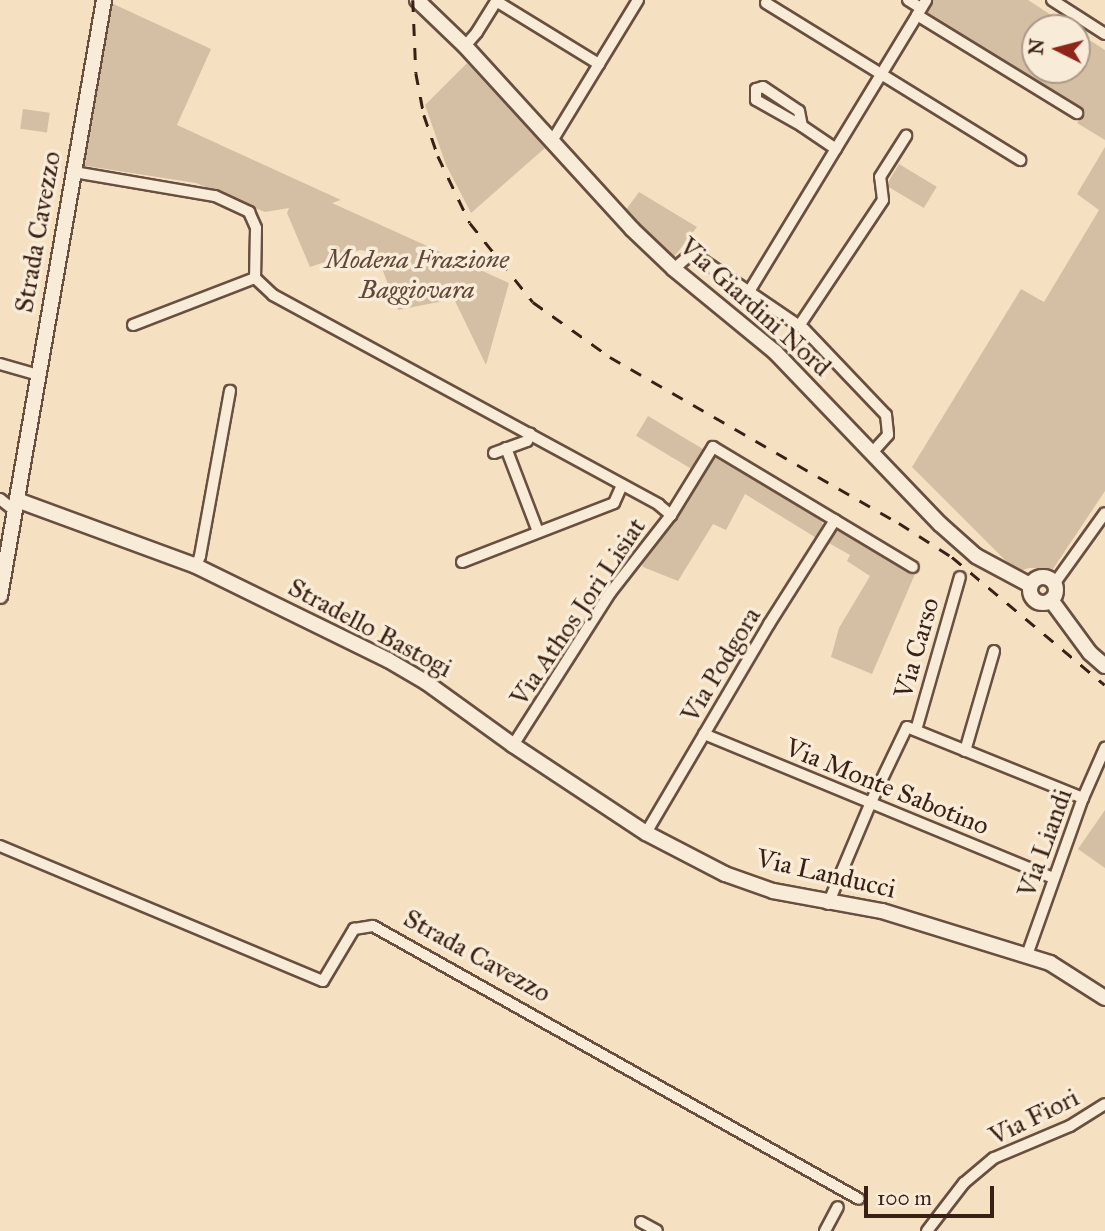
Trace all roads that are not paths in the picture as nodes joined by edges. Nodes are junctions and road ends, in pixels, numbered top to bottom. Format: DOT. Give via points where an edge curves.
graph roads {
  1 [pos="104,0"];
  2 [pos="417,0"];
  3 [pos="496,0"];
  4 [pos="623,0"];
  5 [pos="908,0"];
  6 [pos="1052,0"];
  7 [pos="636,3"];
  8 [pos="766,3"];
  9 [pos="921,8"];
  10 [pos="1105,34"];
  11 [pos="464,46"];
  12 [pos="599,64"];
  13 [pos="881,74"];
  14 [pos="1077,113"];
  15 [pos="802,126"];
  16 [pos="906,136"];
  17 [pos="552,141"];
  18 [pos="836,149"];
  19 [pos="1020,160"];
  20 [pos="74,172"];
  21 [pos="674,269"];
  22 [pos="255,278"];
  23 [pos="750,290"];
  24 [pos="133,325"];
  25 [pos="799,326"];
  26 [pos="0,364"];
  27 [pos="38,375"];
  28 [pos="230,391"];
  29 [pos="530,434"];
  30 [pos="506,448"];
  31 [pos="494,453"];
  32 [pos="872,453"];
  33 [pos="622,485"];
  34 [pos="0,499"];
  35 [pos="16,506"];
  36 [pos="671,515"];
  37 [pos="835,520"];
  38 [pos="1103,521"];
  39 [pos="538,532"];
  40 [pos="462,562"];
  41 [pos="196,566"];
  42 [pos="913,567"];
  43 [pos="960,577"];
  44 [pos="1055,584"];
  45 [pos="1030,585"];
  46 [pos="0,596"];
  47 [pos="1051,600"];
  48 [pos="994,651"];
  49 [pos="1105,666"];
  50 [pos="911,729"];
  51 [pos="704,734"];
  52 [pos="513,745"];
  53 [pos="1105,748"];
  54 [pos="965,751"];
  55 [pos="1083,799"];
  56 [pos="871,802"];
  57 [pos="646,833"];
  58 [pos="0,846"];
  59 [pos="1054,878"];
  60 [pos="828,904"];
  61 [pos="1027,955"];
  62 [pos="1105,998"];
  63 [pos="1105,1104"];
  64 [pos="859,1199"];
  65 [pos="838,1207"];
  66 [pos="641,1222"];
  67 [pos="657,1231"];
  68 [pos="825,1231"];
  69 [pos="927,1231"];
  1 -- 20 [label="street, Strada Cavezzo"];
  2 -- 11 [label="street, Via Giardini Nord"];
  3 -- 11 [label="street"];
  3 -- 12 [label="street"];
  4 -- 7 [label="street"];
  5 -- 9 [label="street"];
  6 -- 10 [label="street"];
  7 -- 12 [label="street"];
  8 -- 13 [label="street"];
  9 -- 13 [label="street"];
  9 -- 14 [label="street"];
  11 -- 17 [label="street, Via Giardini Nord"];
  12 -- 17 [label="street"];
  13 -- 18 [label="street"];
  13 -- 19 [label="street"];
  15 -- 15 [label="street" via="799,111 763,88 756,89 757,100"];
  15 -- 18 [label="street"];
  16 -- 25 [label="street" via="880,177 883,200"];
  17 -- 21 [label="street, Via Giardini Nord"];
  18 -- 23 [label="street"];
  20 -- 22 [label="street" via="215,196 249,212 256,228"];
  20 -- 27 [label="street, Strada Cavezzo"];
  21 -- 23 [label="street" via="692,253"];
  21 -- 32 [label="street, Via Giardini Nord" via="775,352"];
  22 -- 24 [label="street"];
  22 -- 29 [label="street, Via Athos Jori Lisiat" via="273,295"];
  23 -- 25 [label="street"];
  25 -- 32 [label="street" via="886,415 888,435"];
  26 -- 27 [label="street"];
  27 -- 35 [label="street, Strada Cavezzo"];
  28 -- 41 [label="street"];
  29 -- 30 [label="street" via="527,441"];
  29 -- 33 [label="street, Via Athos Jori Lisiat"];
  30 -- 31 [label="street"];
  30 -- 39 [label="street"];
  32 -- 45 [label="street, Via Giardini Nord" via="976,556"];
  33 -- 36 [label="street, Via Athos Jori Lisiat"];
  33 -- 39 [label="street, Via Athos Jori Lisiat" via="614,503"];
  34 -- 35 [label="street"];
  35 -- 41 [label="street, Stradello Bastogi"];
  35 -- 46 [label="street, Strada Cavezzo"];
  36 -- 37 [label="street" via="713,447"];
  36 -- 52 [label="street, Via Athos Jori Lisiat" via="610,593"];
  37 -- 42 [label="street"];
  37 -- 51 [label="street, Via Podgora"];
  38 -- 44 [label="street"];
  39 -- 40 [label="street, Via Athos Jori Lisiat"];
  41 -- 52 [label="street, Stradello Bastogi" via="394,664"];
  43 -- 50 [label="street, Via Carso"];
  44 -- 45 [label="street" via="1040,577"];
  44 -- 47 [label="street"];
  45 -- 47 [label="street, Via Giardini Nord" via="1033,599 1040,603"];
  47 -- 49 [label="street, Via Giardini Nord"];
  48 -- 54 [label="street"];
  50 -- 54 [label="street"];
  50 -- 56 [label="street, Via Carso"];
  51 -- 56 [label="street, Via Monte Sabotino"];
  51 -- 57 [label="street, Via Podgora"];
  52 -- 57 [label="street, Via Landucci"];
  53 -- 55 [label="street, Via Liandi"];
  54 -- 55 [label="street"];
  55 -- 59 [label="street, Via Liandi"];
  56 -- 59 [label="street, Via Monte Sabotino"];
  56 -- 60 [label="street, Via Carso"];
  57 -- 60 [label="street, Via Landucci" via="725,874"];
  58 -- 64 [label="street, Strada Cavezzo" via="323,981 354,929 373,926"];
  59 -- 61 [label="street, Via Liandi"];
  60 -- 61 [label="street, Via Landucci" via="882,911"];
  61 -- 62 [label="street, Via Landucci" via="1053,964"];
  63 -- 69 [label="street, Via Fiori" via="1069,1126 994,1158 964,1183"];
  65 -- 68 [label="street"];
  66 -- 67 [label="street"];
}
